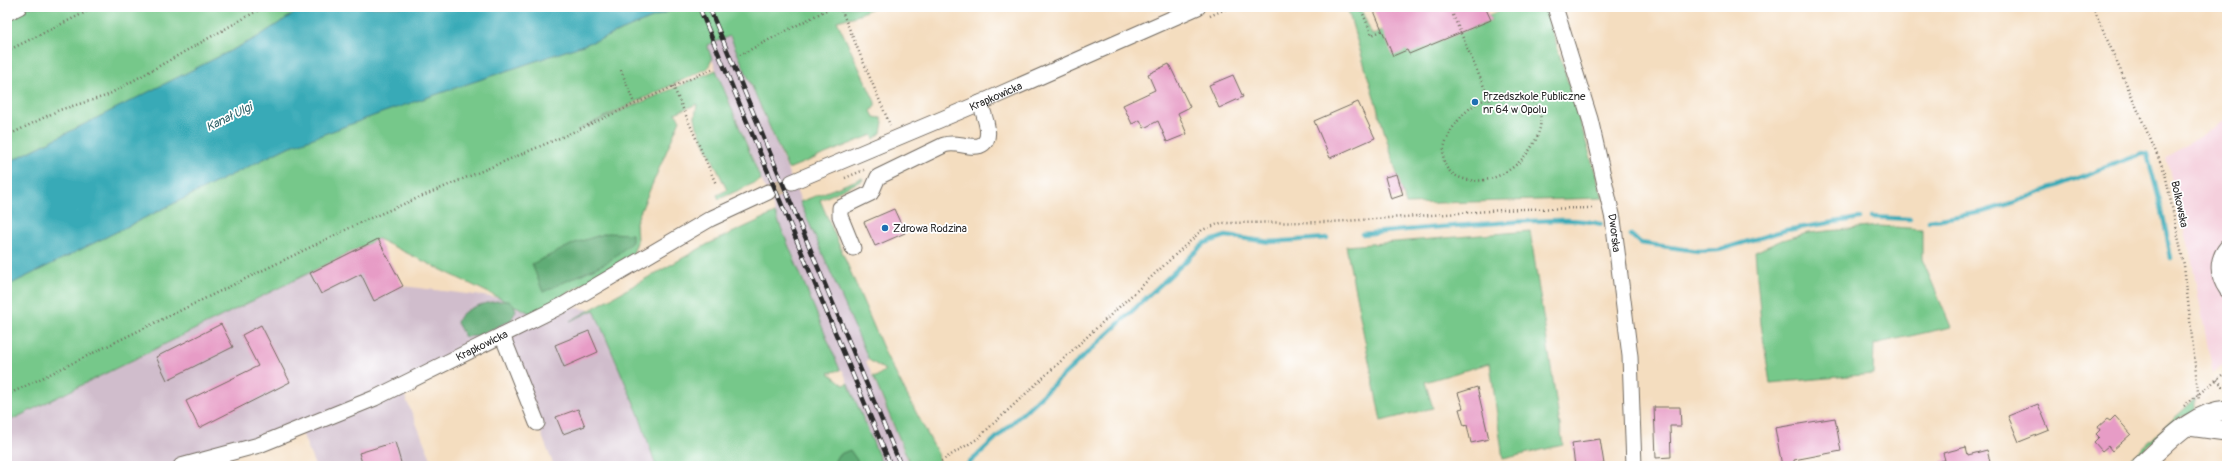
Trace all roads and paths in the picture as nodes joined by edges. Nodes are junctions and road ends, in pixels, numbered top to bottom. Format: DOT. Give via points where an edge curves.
graph roads {
  1 [pos="19,7"];
  2 [pos="96,7"];
  3 [pos="264,7"];
  4 [pos="832,7"];
  5 [pos="840,7"];
  6 [pos="1198,7"];
  7 [pos="1360,7"];
  8 [pos="1555,7"];
  9 [pos="2093,7"];
  10 [pos="7,13"];
  11 [pos="1453,15"];
  12 [pos="1384,30"];
  13 [pos="7,51"];
  14 [pos="740,55"];
  15 [pos="712,69"];
  16 [pos="621,70"];
  17 [pos="673,86"];
  18 [pos="1489,98"];
  19 [pos="980,103"];
  20 [pos="634,104"];
  21 [pos="1494,110"];
  22 [pos="7,136"];
  23 [pos="896,138"];
  24 [pos="792,182"];
  25 [pos="716,184"];
  26 [pos="768,192"];
  27 [pos="1611,208"];
  28 [pos="2227,247"];
  29 [pos="853,248"];
  30 [pos="2227,290"];
  31 [pos="502,335"];
  32 [pos="2227,371"];
  33 [pos="2217,380"];
  34 [pos="2227,390"];
  35 [pos="2198,394"];
  36 [pos="7,395"];
  37 [pos="2227,410"];
  38 [pos="2194,422"];
  39 [pos="537,423"];
  40 [pos="2227,430"];
  41 [pos="941,461"];
  42 [pos="181,466"];
  43 [pos="1634,466"];
  44 [pos="2141,466"];
  1 -- 10 [label="street"];
  2 -- 13 [label="path"];
  3 -- 22 [label="path" via="106,96 59,110"];
  4 -- 14 [label="path"];
  5 -- 23 [label="path"];
  6 -- 19 [label="street, Krapkowicka"];
  7 -- 12 [label="path" via="1372,35"];
  8 -- 27 [label="street, Dworska" via="1590,119"];
  9 -- 35 [label="path, Bolkowska" via="2165,173 2184,265"];
  11 -- 18 [label="path"];
  15 -- 17 [label="path"];
  16 -- 20 [label="path"];
  17 -- 20 [label="path"];
  17 -- 25 [label="path"];
  18 -- 18 [label="path" via="1475,104 1460,117 1444,144 1444,157 1448,168 1462,178 1484,180 1507,172 1525,157 1539,134 1539,113 1530,100 1511,94"];
  18 -- 21 [label="path"];
  19 -- 23 [label="street, Krapkowicka"];
  19 -- 29 [label="street" via="989,128 987,137 981,144 944,145 878,177 871,193 840,208 840,216"];
  20 -- 36 [label="path" via="366,220"];
  23 -- 24 [label="street, Krapkowicka"];
  26 -- 31 [label="street, Krapkowicka" via="710,219 590,290"];
  27 -- 41 [label="path" via="1518,209 1331,222 1221,223 1202,230 977,439"];
  27 -- 43 [label="street, Dworska" via="1630,356"];
  28 -- 30 [label="street" via="2220,257 2219,273"];
  31 -- 39 [label="street"];
  31 -- 42 [label="street, Krapkowicka" via="394,390 308,427 259,445"];
  32 -- 33 [label="path"];
  33 -- 34 [label="path"];
  33 -- 35 [label="path"];
  35 -- 38 [label="path, Bolkowska" via="2201,407"];
  37 -- 38 [label="main road" via="2218,411"];
  38 -- 40 [label="main road"];
  38 -- 44 [label="main road"];
}
